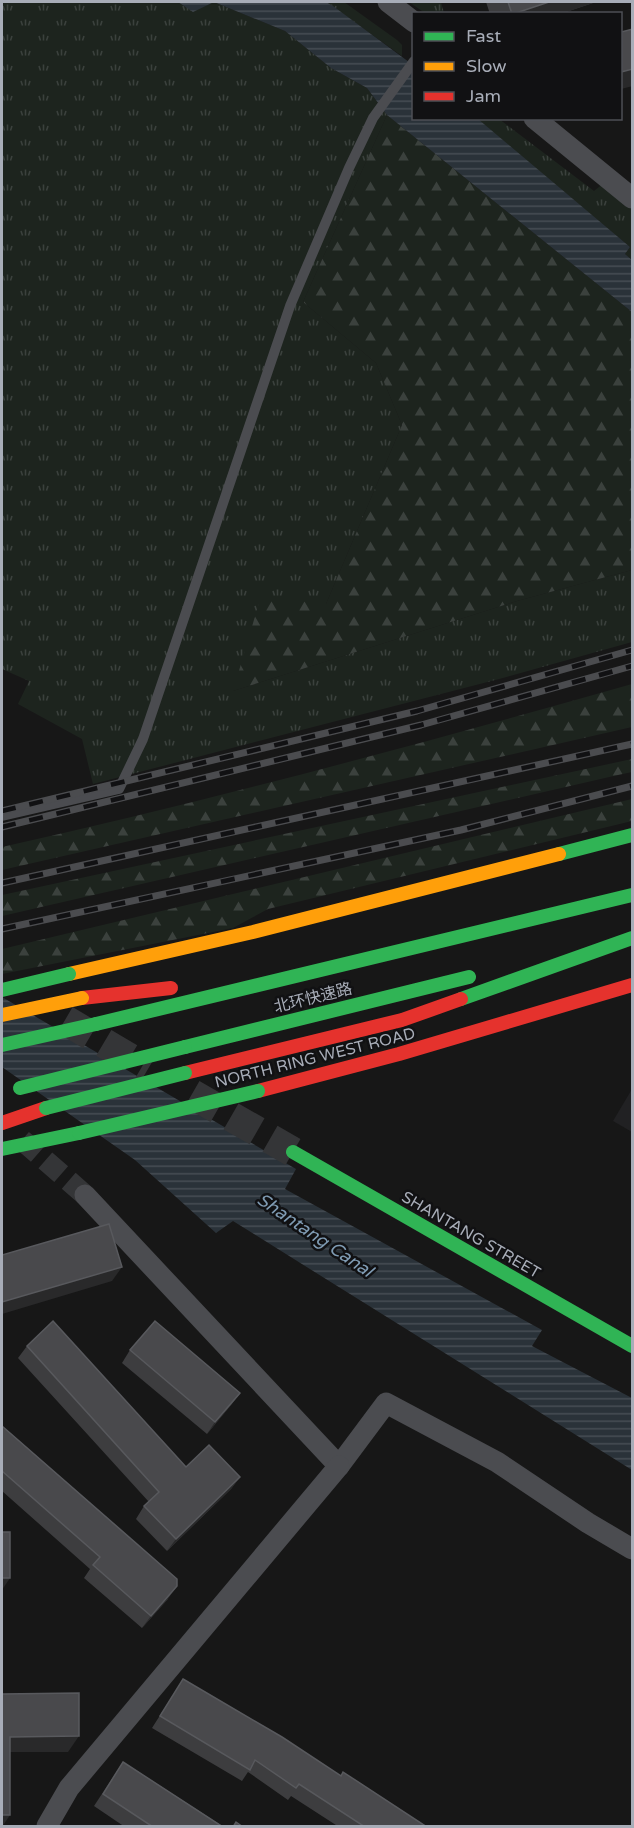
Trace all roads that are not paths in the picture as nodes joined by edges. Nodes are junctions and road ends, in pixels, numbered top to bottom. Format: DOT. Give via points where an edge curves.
graph roads {
  1 [pos="388,2"];
  2 [pos="412,20"];
  3 [pos="412,64"];
  4 [pos="536,120"];
  5 [pos="633,198"];
  6 [pos="2,816"];
  7 [pos="633,835"];
  8 [pos="633,895"];
  9 [pos="426,902"];
  10 [pos="253,932"];
  11 [pos="633,937"];
  12 [pos="518,965"];
  13 [pos="309,972"];
  14 [pos="483,973"];
  15 [pos="207,984"];
  16 [pos="633,985"];
  17 [pos="184,986"];
  18 [pos="2,990"];
  19 [pos="2,1015"];
  20 [pos="2,1046"];
  21 [pos="15,1089"];
  22 [pos="2,1123"];
  23 [pos="2,1149"];
  24 [pos="293,1152"];
  25 [pos="85,1195"];
  26 [pos="633,1346"];
  27 [pos="339,1466"];
  28 [pos="633,1549"];
  29 [pos="47,1827"];
  1 -- 2 [label="street"];
  3 -- 6 [label="lane" via="373,118 290,306 143,739 119,789"];
  4 -- 5 [label="street"];
  7 -- 10 [label="main road"];
  8 -- 13 [label="main road, 北环快速路"];
  9 -- 10 [label="main road"];
  10 -- 18 [label="main road, bridge"];
  11 -- 12 [label="main road"];
  11 -- 22 [label="main road, bridge" via="402,1020 46,1108"];
  13 -- 15 [label="main road"];
  13 -- 20 [label="main road, 北环快速路, bridge"];
  14 -- 21 [label="main road, 北环快速路, bridge"];
  16 -- 23 [label="main road, NORTH RING WEST ROAD, bridge" via="258,1091"];
  17 -- 19 [label="main road, bridge" via="82,998"];
  24 -- 26 [label="main road, SHANTANG STREET"];
  25 -- 27 [label="street"];
  27 -- 28 [label="street" via="386,1403 497,1462"];
  27 -- 29 [label="street" via="69,1788"];
}
